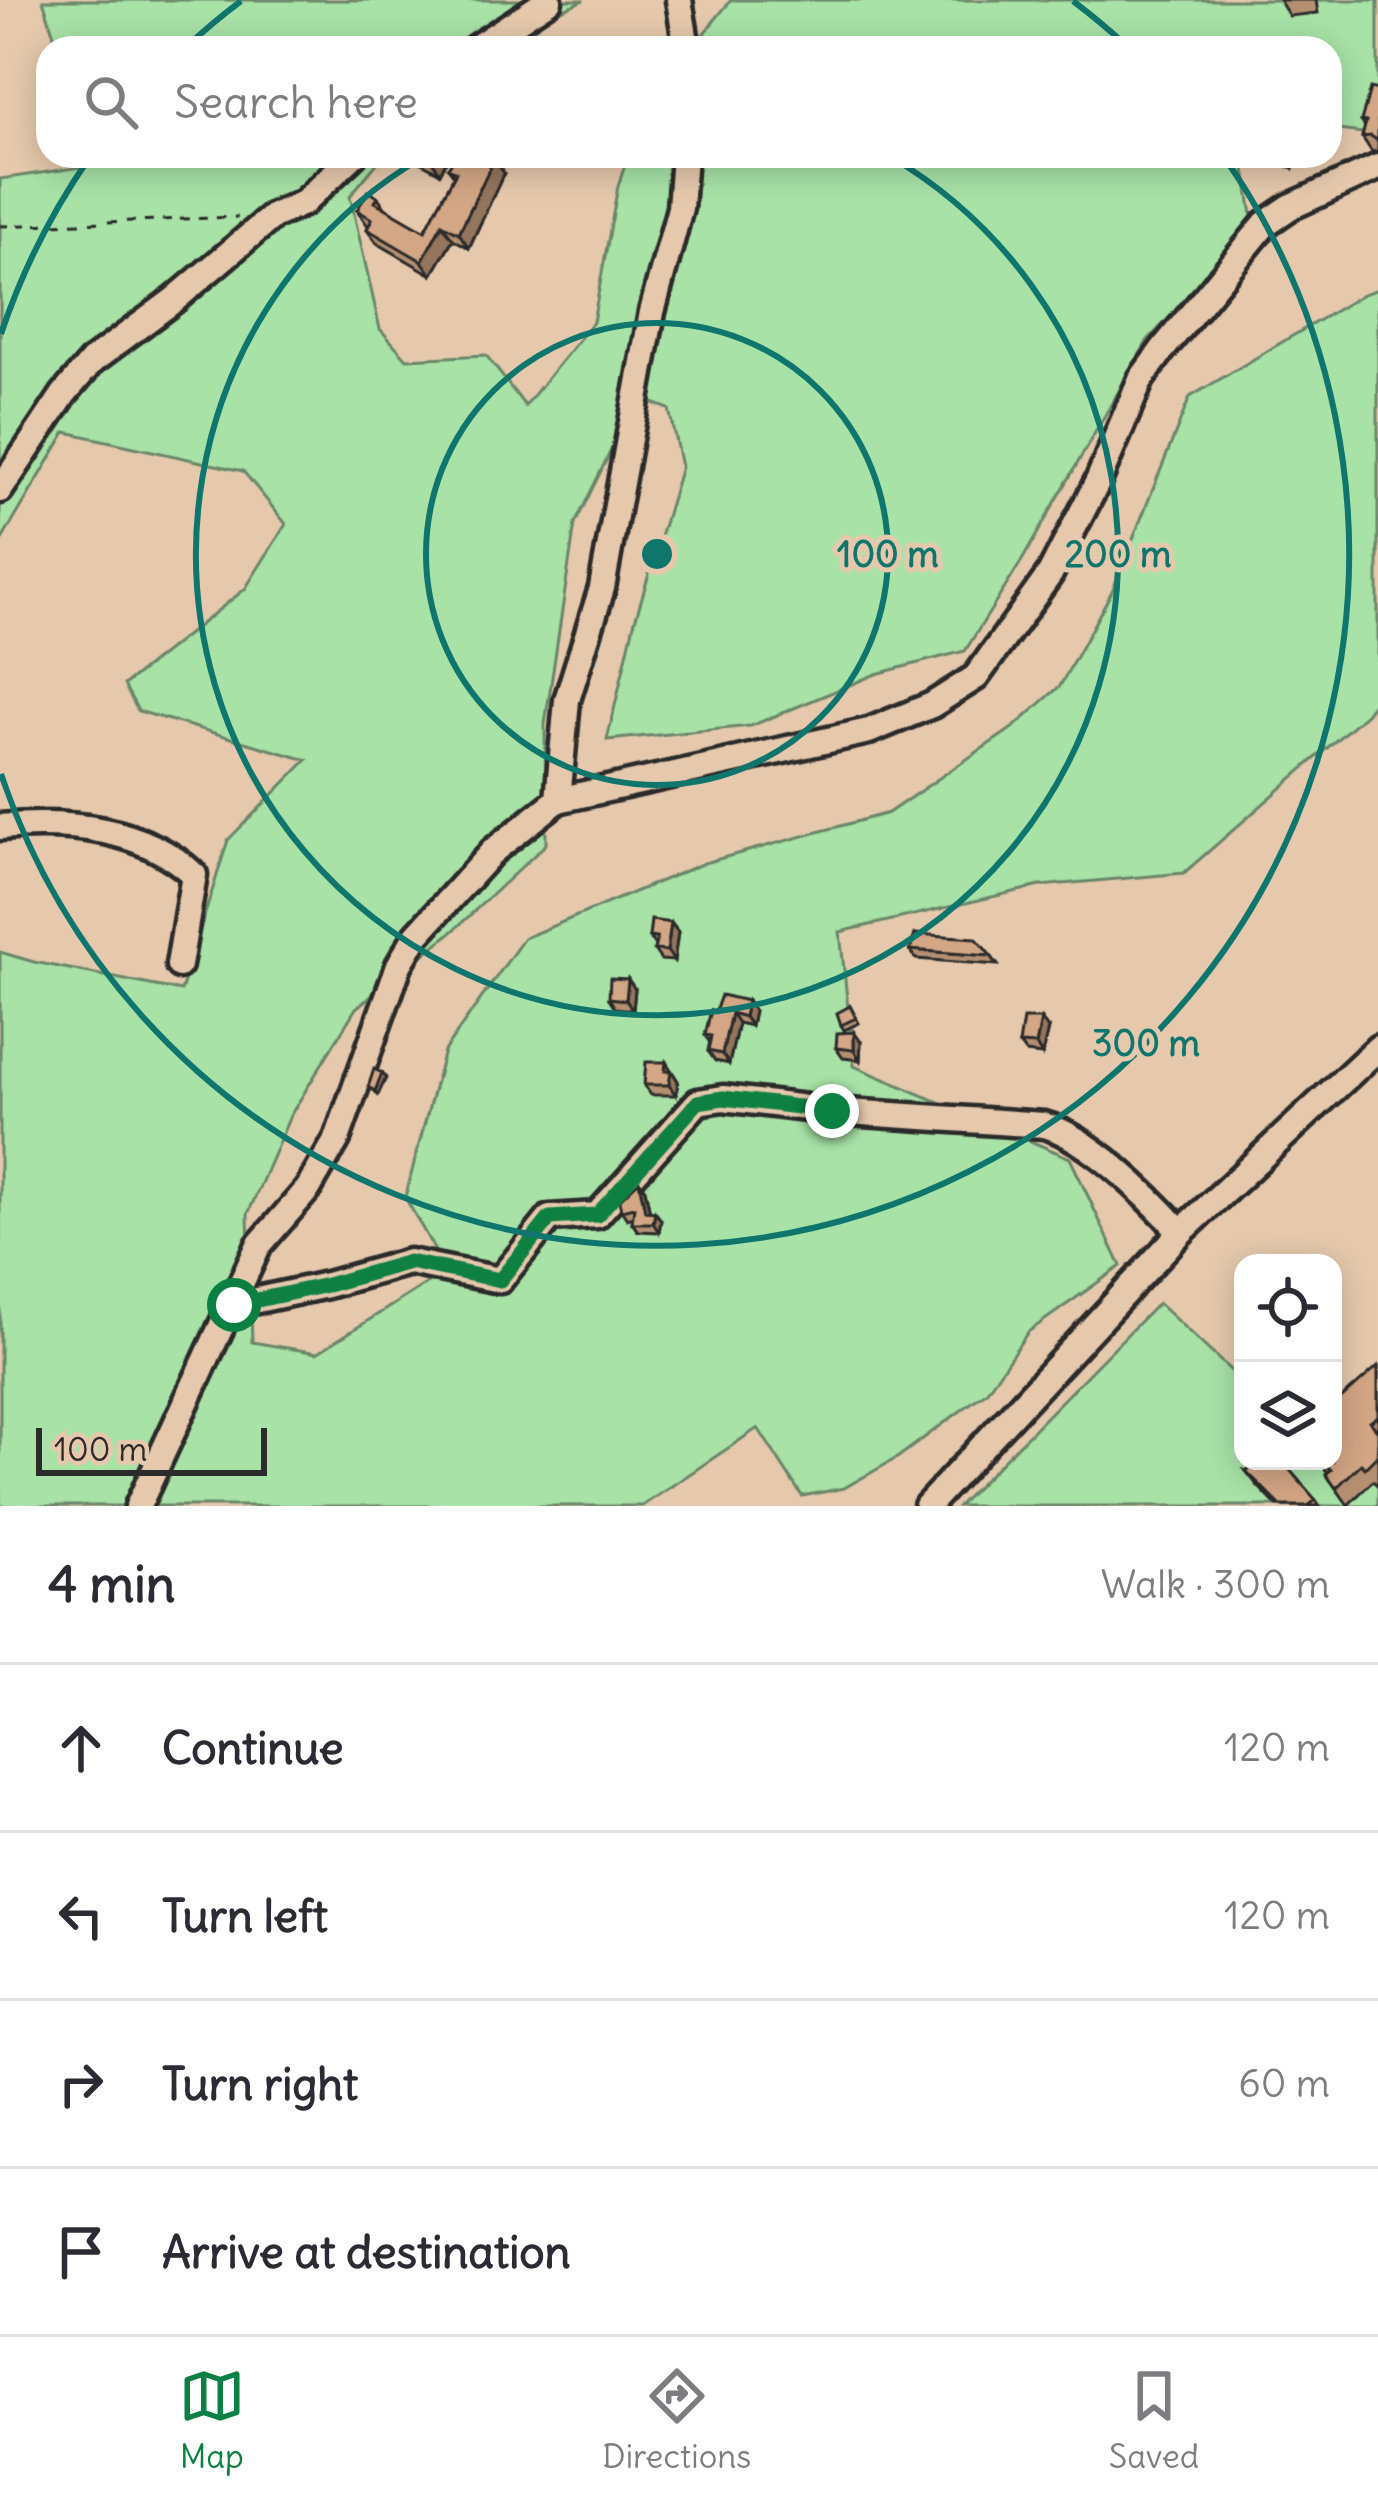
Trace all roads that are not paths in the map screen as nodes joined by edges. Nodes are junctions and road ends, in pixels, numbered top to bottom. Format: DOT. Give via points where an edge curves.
graph roads {
  1 [pos="549,0"];
  2 [pos="679,0"];
  3 [pos="494,36"];
  4 [pos="685,36"];
  5 [pos="1378,167"];
  6 [pos="340,168"];
  7 [pos="683,168"];
  8 [pos="0,490"];
  9 [pos="558,800"];
  10 [pos="0,827"];
  11 [pos="179,965"];
  12 [pos="1378,1048"];
  13 [pos="1181,1232"];
  14 [pos="234,1305"];
  15 [pos="138,1506"];
  16 [pos="927,1506"];
  1 -- 3 [label="street"];
  2 -- 4 [label="street"];
  5 -- 9 [label="street" via="1265,224 1163,349 1050,574 976,677 869,730"];
  6 -- 8 [label="street" via="92,361"];
  7 -- 9 [label="street" via="602,588 567,700"];
  9 -- 14 [label="street" via="493,851 416,936 337,1139 308,1189 259,1245"];
  10 -- 11 [label="street" via="95,828 180,861 194,875"];
  12 -- 13 [label="street"];
  13 -- 14 [label="street" via="1068,1131 723,1098 698,1102 597,1215 550,1218 500,1280 409,1262"];
  13 -- 16 [label="street"];
  14 -- 15 [label="street"];
}
